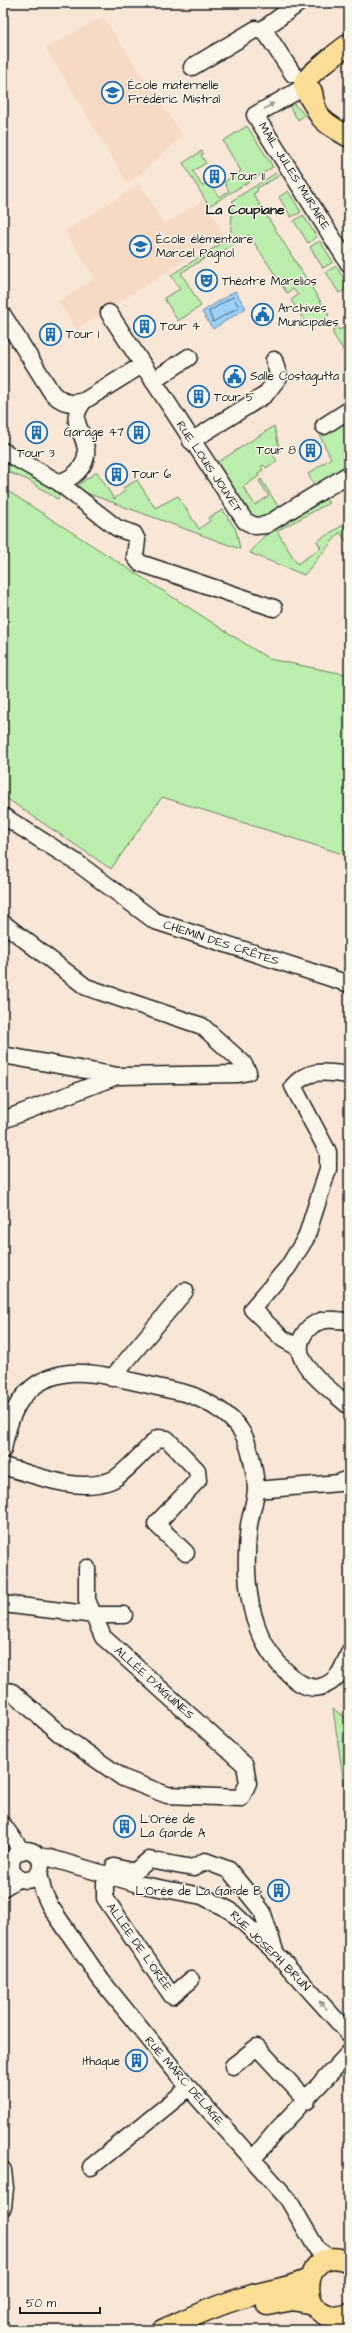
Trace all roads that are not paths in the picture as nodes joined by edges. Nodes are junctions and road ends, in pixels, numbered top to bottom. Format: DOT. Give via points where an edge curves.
graph roads {
  1 [pos="299,3"];
  2 [pos="262,30"];
  3 [pos="349,44"];
  4 [pos="192,67"];
  5 [pos="308,83"];
  6 [pos="349,137"];
  7 [pos="349,264"];
  8 [pos="109,313"];
  9 [pos="3,315"];
  10 [pos="189,357"];
  11 [pos="274,360"];
  12 [pos="142,365"];
  13 [pos="153,380"];
  14 [pos="84,401"];
  15 [pos="349,410"];
  16 [pos="324,426"];
  17 [pos="191,441"];
  18 [pos="3,451"];
  19 [pos="349,474"];
  20 [pos="58,482"];
  21 [pos="274,608"];
  22 [pos="3,816"];
  23 [pos="3,923"];
  24 [pos="349,984"];
  25 [pos="3,1055"];
  26 [pos="349,1075"];
  27 [pos="118,1076"];
  28 [pos="3,1120"];
  29 [pos="185,1291"];
  30 [pos="349,1321"];
  31 [pos="299,1348"];
  32 [pos="112,1378"];
  33 [pos="349,1406"];
  34 [pos="3,1450"];
  35 [pos="3,1466"];
  36 [pos="349,1478"];
  37 [pos="256,1490"];
  38 [pos="186,1553"];
  39 [pos="87,1568"];
  40 [pos="3,1604"];
  41 [pos="124,1615"];
  42 [pos="95,1616"];
  43 [pos="349,1653"];
  44 [pos="3,1690"];
  45 [pos="3,1825"];
  46 [pos="3,1838"];
  47 [pos="39,1866"];
  48 [pos="16,1868"];
  49 [pos="98,1873"];
  50 [pos="3,1888"];
  51 [pos="59,1920"];
  52 [pos="275,1953"];
  53 [pos="191,1980"];
  54 [pos="349,2034"];
  55 [pos="349,2053"];
  56 [pos="233,2066"];
  57 [pos="189,2088"];
  58 [pos="306,2101"];
  59 [pos="253,2159"];
  60 [pos="91,2167"];
  61 [pos="3,2170"];
  62 [pos="3,2207"];
  63 [pos="310,2238"];
  64 [pos="340,2260"];
  65 [pos="311,2275"];
  66 [pos="313,2304"];
  67 [pos="344,2320"];
  68 [pos="162,2330"];
  69 [pos="194,2330"];
  1 -- 2 [label="street"];
  2 -- 4 [label="street" via="251,31"];
  2 -- 5 [label="street"];
  3 -- 5 [label="main road"];
  5 -- 6 [label="main road" via="316,112 322,120"];
  7 -- 5 [label="street, MAIL JULES MURAIRE, one-way" via="255,115"];
  8 -- 12 [label="street, RUE LOUIS JOUVET"];
  9 -- 14 [label="street" via="59,400 74,404"];
  10 -- 13 [label="street"];
  11 -- 17 [label="street" via="278,377 265,395"];
  12 -- 13 [label="street, RUE LOUIS JOUVET"];
  12 -- 14 [label="street"];
  13 -- 17 [label="street, RUE LOUIS JOUVET"];
  14 -- 20 [label="street" via="76,417 85,443 85,459 76,474"];
  15 -- 16 [label="street"];
  17 -- 19 [label="street, RUE LOUIS JOUVET" via="245,521 255,526 266,525"];
  18 -- 20 [label="street"];
  20 -- 21 [label="street" via="117,528 134,534 137,540 135,557 140,562"];
  22 -- 24 [label="street, CHEMIN DES CRÊTES" via="76,862 155,922"];
  23 -- 27 [label="street" via="86,987 202,1026 243,1063 248,1072"];
  25 -- 27 [label="street"];
  26 -- 31 [label="street" via="310,1074 301,1076 293,1086 328,1152 328,1169 306,1238 288,1267 252,1309 283,1339"];
  27 -- 28 [label="street"];
  29 -- 32 [label="street"];
  30 -- 31 [label="street" via="322,1320 308,1327"];
  31 -- 33 [label="street" via="303,1360 328,1388"];
  32 -- 34 [label="street" via="73,1373 57,1375 39,1382 29,1389 13,1411"];
  32 -- 37 [label="street" via="194,1396 228,1415 243,1433 250,1450"];
  35 -- 38 [label="street" via="72,1485 93,1484 113,1480 158,1438 167,1440 197,1470 198,1480 156,1524"];
  36 -- 37 [label="street" via="339,1484"];
  37 -- 43 [label="street" via="249,1525 248,1586 253,1615 262,1637 281,1667 299,1683 313,1688 332,1683 339,1676"];
  39 -- 42 [label="street, ALLÉE D'AIGUINES" via="87,1600"];
  40 -- 42 [label="street"];
  41 -- 42 [label="street"];
  42 -- 44 [label="street, ALLÉE D'AIGUINES" via="103,1637 245,1765 248,1783 240,1798 167,1795 123,1778 60,1734 12,1692"];
  45 -- 48 [label="street"];
  46 -- 48 [label="street"];
  47 -- 48 [label="street, RUE JOSEPH BRUN" via="33,1879"];
  47 -- 48 [label="street" via="31,1851"];
  47 -- 49 [label="street, RUE JOSEPH BRUN" via="59,1861"];
  47 -- 51 [label="street, RUE MARC DELAGE" via="44,1891"];
  48 -- 50 [label="street, RUE JOSEPH BRUN"];
  48 -- 51 [label="street, RUE MARC DELAGE" via="41,1903"];
  49 -- 52 [label="street, RUE JOSEPH BRUN" via="138,1884 202,1896 231,1911"];
  49 -- 52 [label="street" via="96,1863 134,1872 150,1860 193,1868 205,1861 229,1870 262,1911"];
  49 -- 53 [label="street, ALLÉE DE L'ORÉE" via="105,1898 172,1996"];
  51 -- 57 [label="street, RUE MARC DELAGE" via="125,2012"];
  54 -- 52 [label="street, RUE JOSEPH BRUN, one-way"];
  55 -- 58 [label="street"];
  56 -- 58 [label="street" via="257,2047"];
  57 -- 59 [label="street, RUE MARC DELAGE"];
  57 -- 60 [label="street"];
  58 -- 59 [label="street"];
  59 -- 63 [label="street, RUE MARC DELAGE" via="288,2199"];
  61 -- 62 [label="street"];
  63 -- 64 [label="street, RUE MARC DELAGE" via="317,2249"];
  63 -- 65 [label="street, RUE MARC DELAGE"];
  64 -- 65 [label="main road" via="318,2265"];
  65 -- 66 [label="main road" via="309,2296"];
  65 -- 68 [label="main road" via="291,2287 250,2295"];
  66 -- 67 [label="main road" via="319,2311"];
  66 -- 69 [label="main road" via="293,2300 259,2306"];
}
